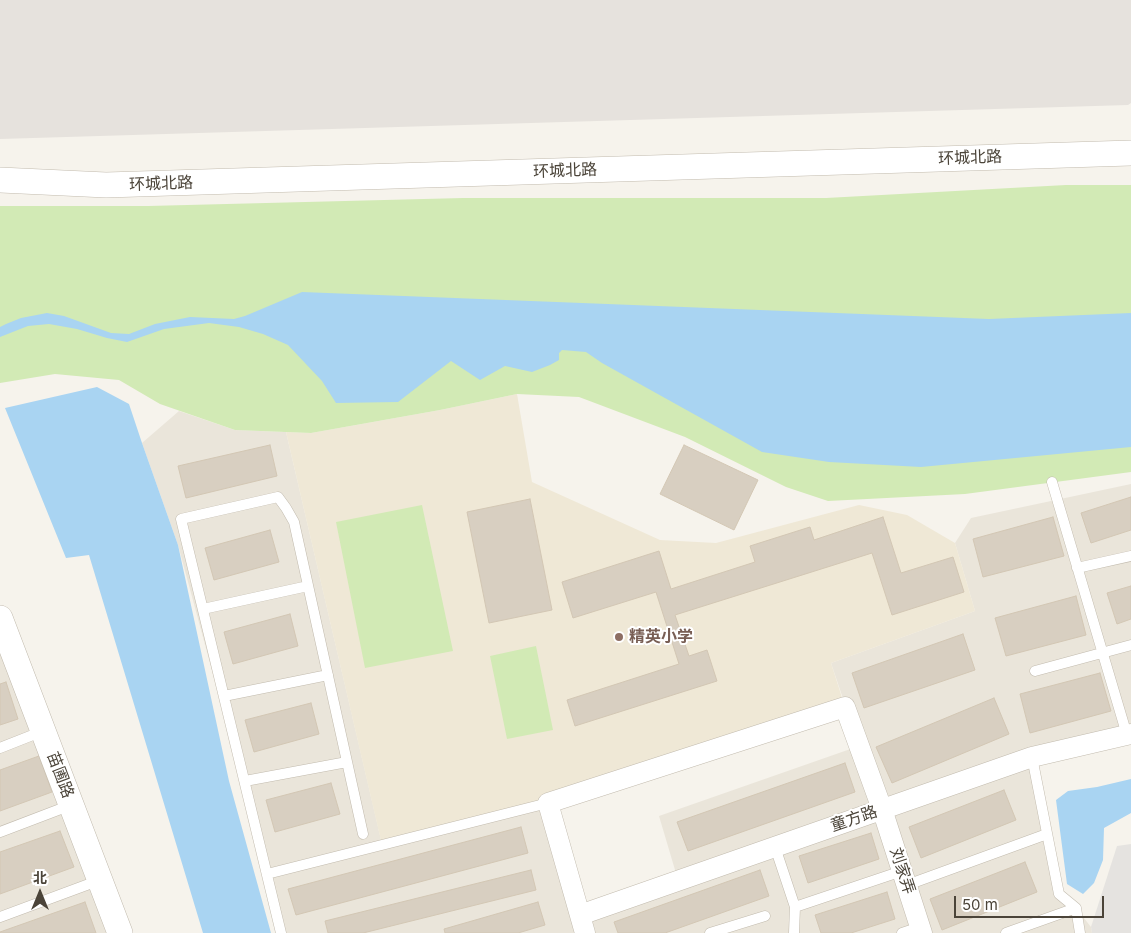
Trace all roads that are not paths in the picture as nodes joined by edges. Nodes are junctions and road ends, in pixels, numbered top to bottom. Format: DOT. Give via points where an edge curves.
graph roads {
  1 [pos="1131,153"];
  2 [pos="0,180"];
  3 [pos="1052,482"];
  4 [pos="1131,556"];
  5 [pos="1077,568"];
  6 [pos="308,586"];
  7 [pos="203,610"];
  8 [pos="0,618"];
  9 [pos="1131,645"];
  10 [pos="1102,652"];
  11 [pos="1035,671"];
  12 [pos="328,675"];
  13 [pos="224,696"];
  14 [pos="43,731"];
  15 [pos="1129,734"];
  16 [pos="0,748"];
  17 [pos="1032,757"];
  18 [pos="347,762"];
  19 [pos="245,781"];
  20 [pos="548,803"];
  21 [pos="72,805"];
  22 [pos="882,809"];
  23 [pos="0,832"];
  24 [pos="363,834"];
  25 [pos="1047,834"];
  26 [pos="775,847"];
  27 [pos="267,874"];
  28 [pos="904,878"];
  29 [pos="100,880"];
  30 [pos="795,907"];
  31 [pos="1076,908"];
  32 [pos="765,916"];
  33 [pos="0,917"];
  34 [pos="583,924"];
  35 [pos="915,931"];
  36 [pos="120,933"];
  37 [pos="282,933"];
  38 [pos="710,933"];
  39 [pos="794,933"];
  40 [pos="1006,933"];
  41 [pos="1080,933"];
  1 -- 2 [label="street, 环城北路" via="106,185"];
  3 -- 5 [label="lane"];
  4 -- 5 [label="lane"];
  5 -- 10 [label="lane"];
  6 -- 7 [label="lane"];
  6 -- 7 [label="lane" via="294,522 278,497 200,514 181,519"];
  6 -- 12 [label="lane"];
  7 -- 13 [label="lane"];
  8 -- 14 [label="street, 苗圃路" via="11,657"];
  9 -- 10 [label="lane"];
  10 -- 11 [label="lane"];
  10 -- 15 [label="lane"];
  12 -- 13 [label="lane"];
  12 -- 18 [label="lane"];
  13 -- 19 [label="lane"];
  14 -- 16 [label="lane"];
  14 -- 21 [label="street, 苗圃路"];
  15 -- 17 [label="street, 童方路"];
  17 -- 22 [label="street, 童方路"];
  17 -- 25 [label="lane"];
  18 -- 19 [label="lane"];
  18 -- 24 [label="lane"];
  19 -- 27 [label="lane"];
  20 -- 22 [label="street, 刘家弄" via="845,707"];
  20 -- 27 [label="lane"];
  20 -- 34 [label="street"];
  21 -- 23 [label="lane"];
  21 -- 29 [label="street, 苗圃路"];
  22 -- 26 [label="street, 童方路"];
  22 -- 28 [label="street, 刘家弄"];
  25 -- 28 [label="lane"];
  25 -- 31 [label="lane" via="1059,894"];
  26 -- 30 [label="lane"];
  26 -- 34 [label="street, 童方路"];
  27 -- 37 [label="lane"];
  28 -- 30 [label="lane"];
  28 -- 35 [label="street, 刘家弄"];
  29 -- 33 [label="lane"];
  29 -- 36 [label="street, 苗圃路"];
  30 -- 39 [label="lane"];
  31 -- 40 [label="lane"];
  31 -- 41 [label="lane"];
  32 -- 38 [label="lane"];
}
